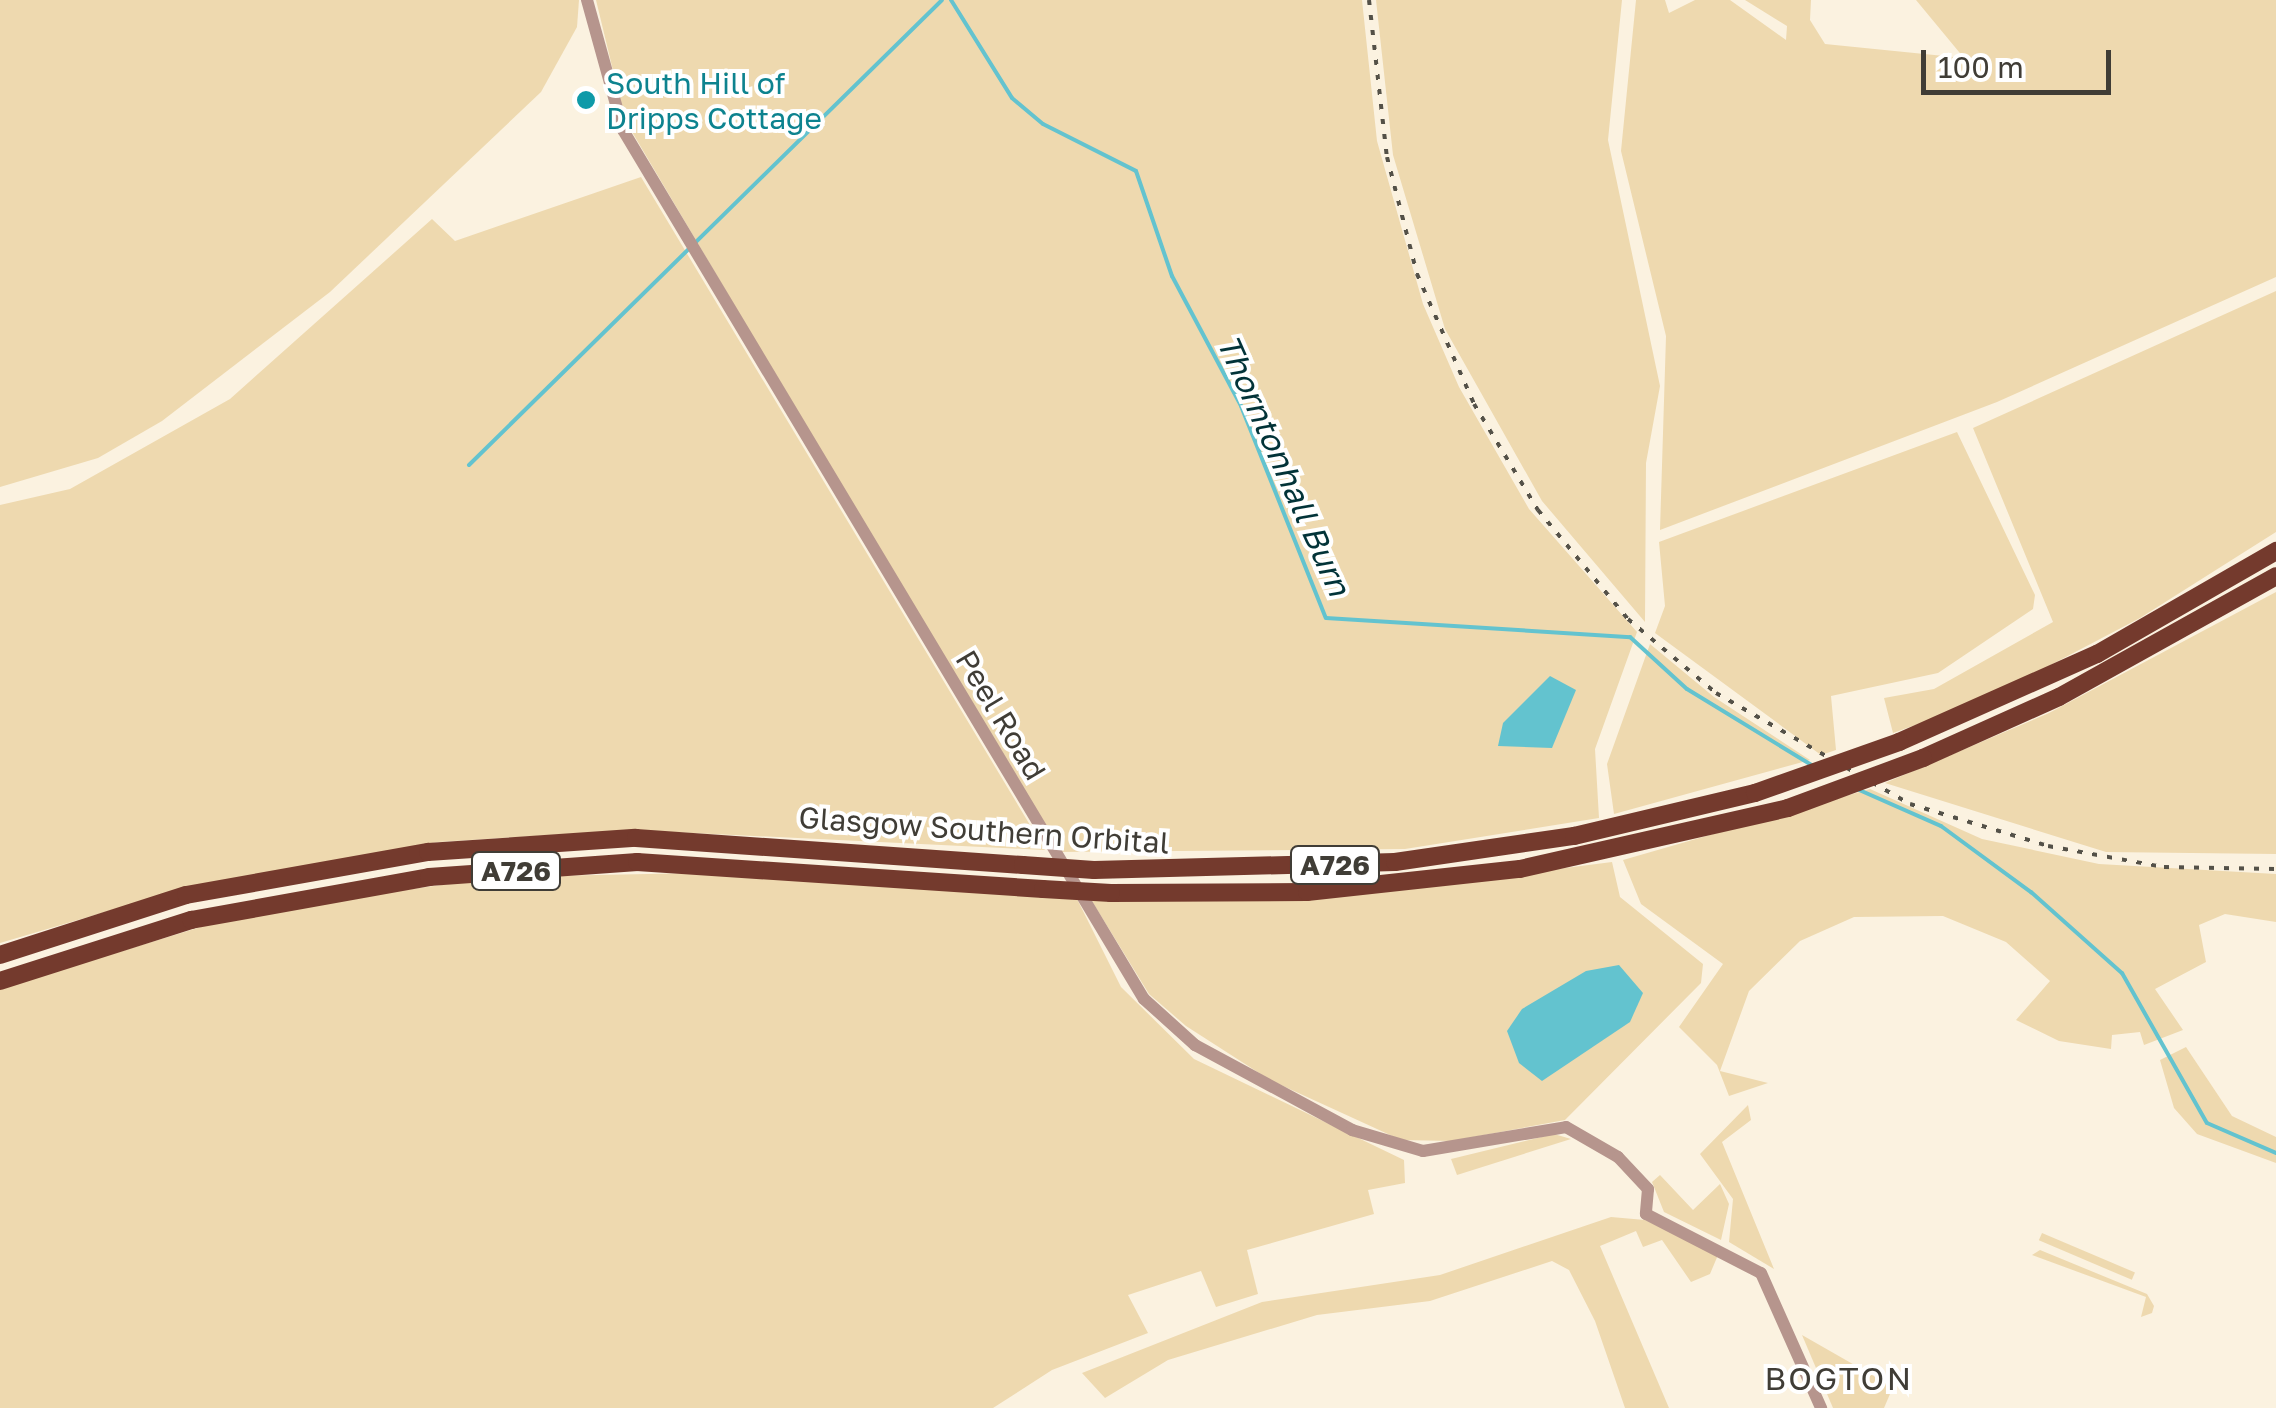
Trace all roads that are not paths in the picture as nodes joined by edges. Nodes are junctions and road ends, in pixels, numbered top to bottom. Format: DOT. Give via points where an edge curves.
graph roads {
  1 [pos="587,0"];
  2 [pos="2272,553"];
  3 [pos="2274,578"];
  4 [pos="0,954"];
  5 [pos="0,981"];
  6 [pos="1821,1408"];
  1 -- 6 [label="street, Peel Road" via="623,130 1144,1000 1196,1046 1352,1130 1423,1151 1566,1127 1618,1158 1648,1190 1646,1214 1760,1273"];
  2 -- 4 [label="highway, Glasgow Southern Orbital / A726, bridge" via="2096,654 1899,742 1754,794 1574,836 1395,862 1094,870 636,838 428,852 186,895"];
  3 -- 5 [label="highway, Glasgow Southern Orbital / A726, bridge" via="2059,697 1923,758 1788,808 1583,857 1306,892 1112,893 637,862 429,876 191,920"];
}
